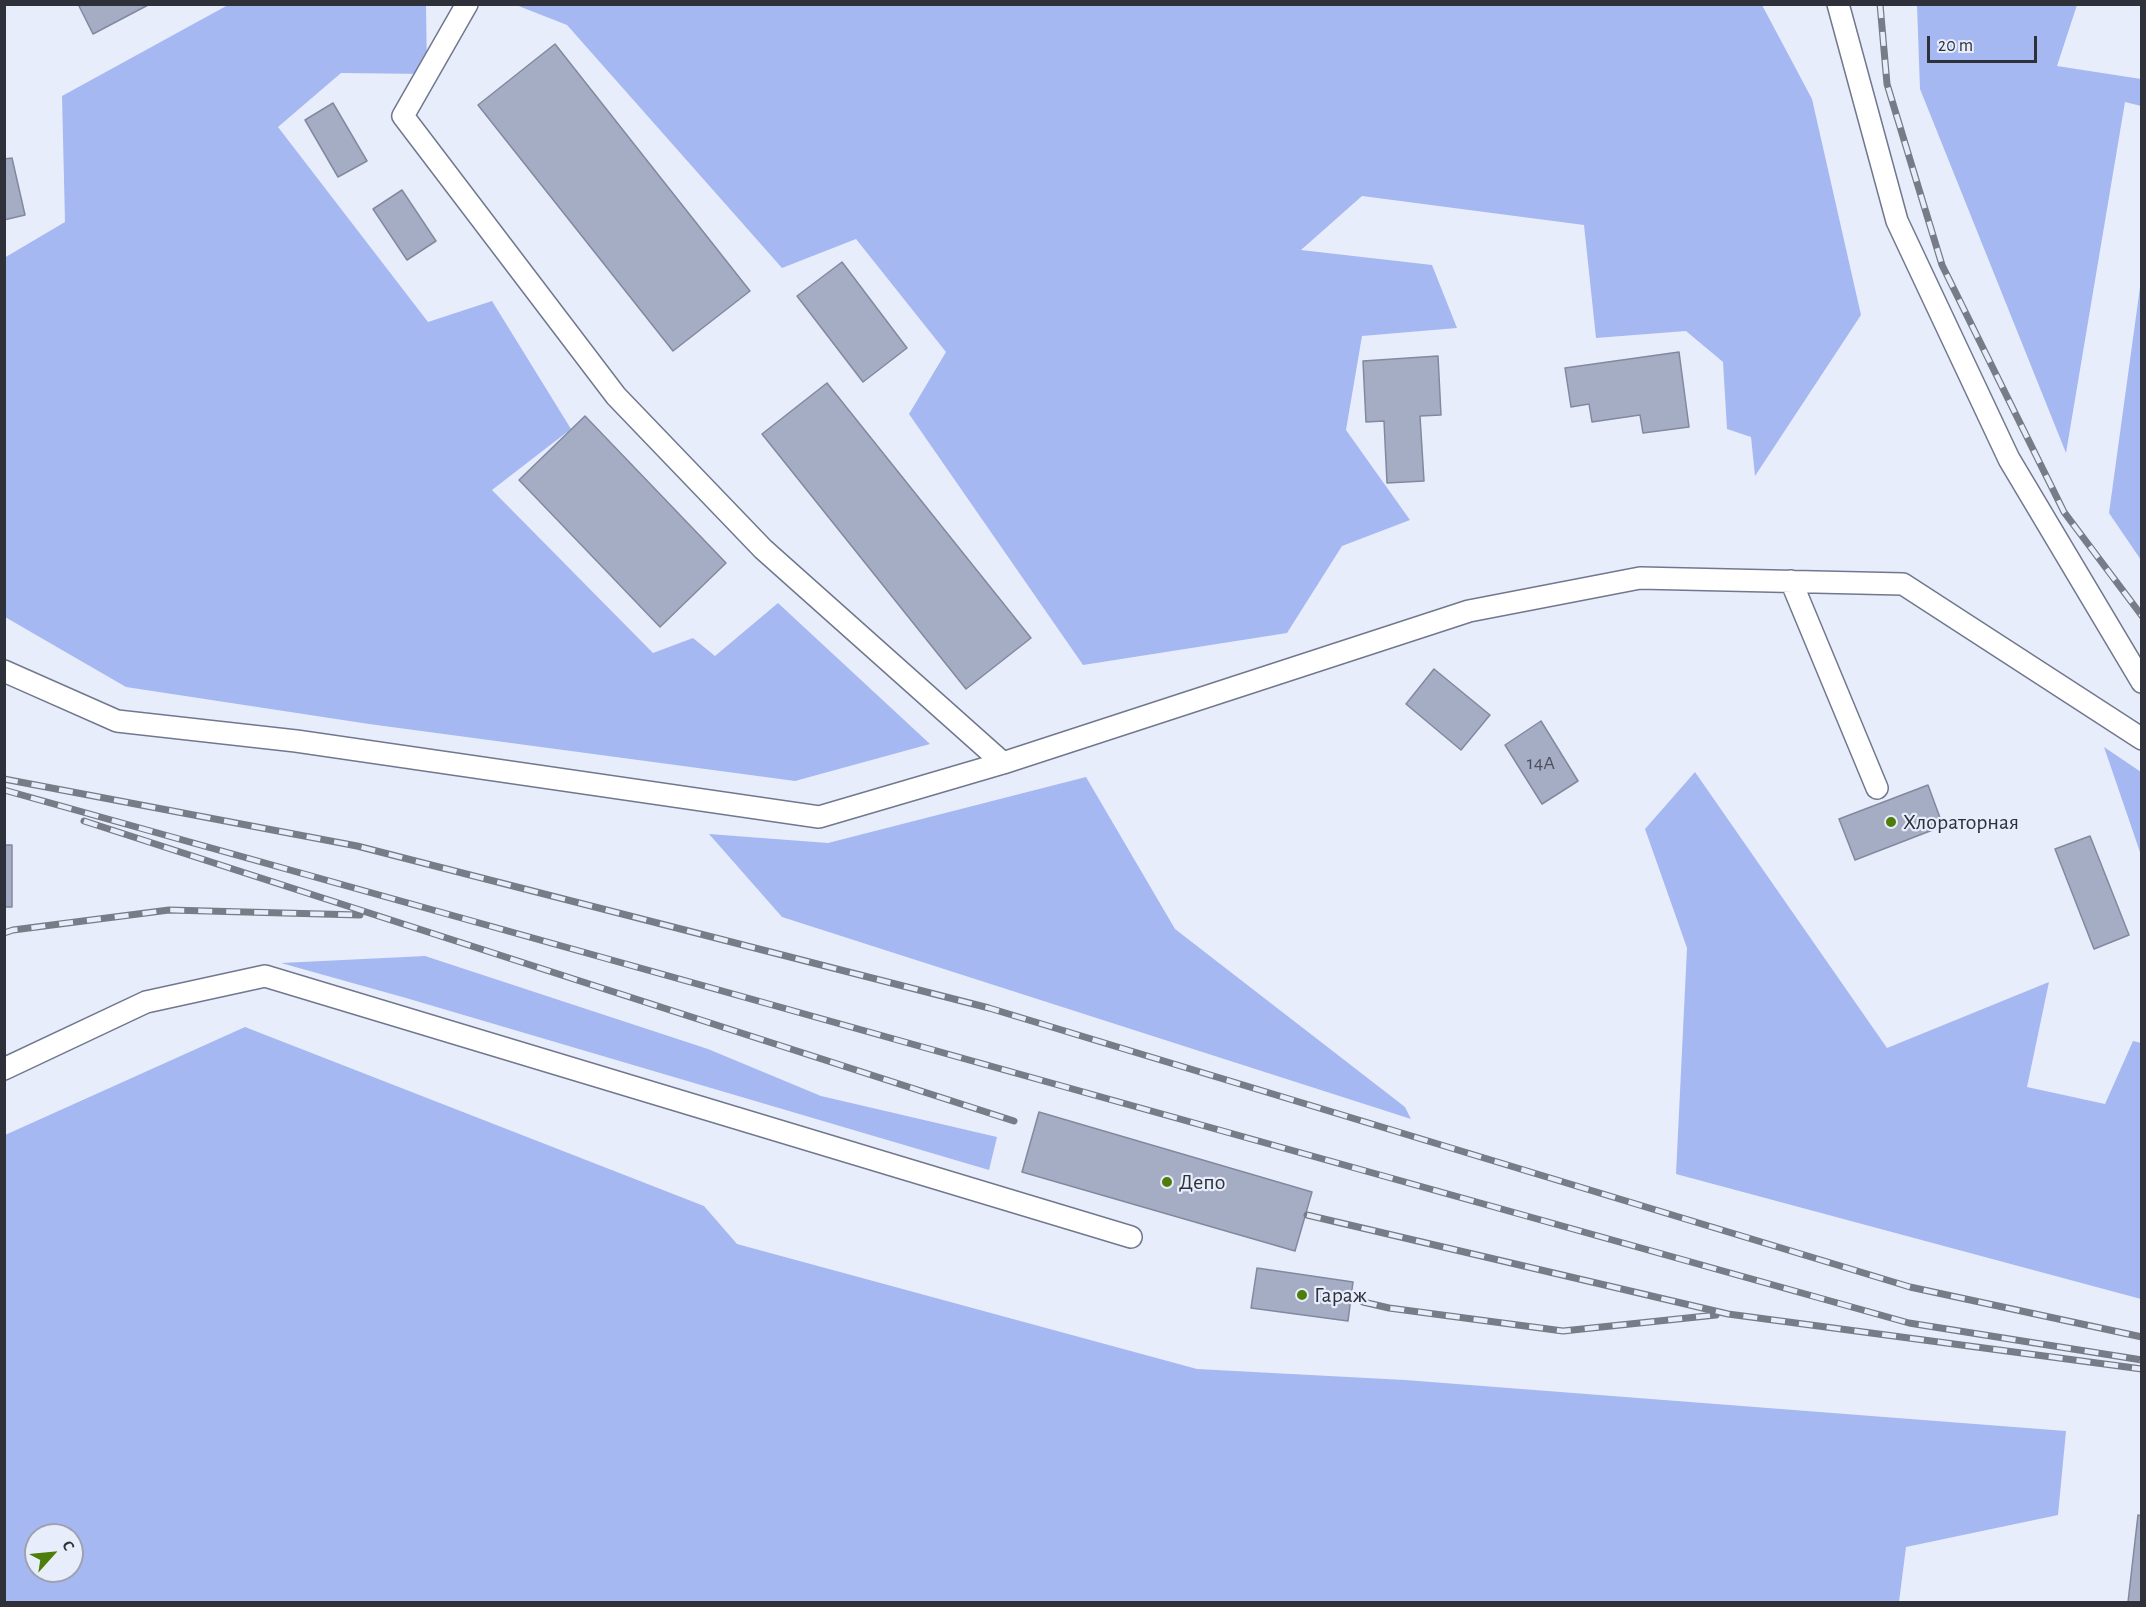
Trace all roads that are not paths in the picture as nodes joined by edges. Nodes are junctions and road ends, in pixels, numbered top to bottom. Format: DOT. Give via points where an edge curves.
graph roads {
  1 [pos="467,4"];
  2 [pos="1838,4"];
  3 [pos="1791,581"];
  4 [pos="4,671"];
  5 [pos="2142,682"];
  6 [pos="2142,739"];
  7 [pos="1002,763"];
  8 [pos="1877,788"];
  9 [pos="4,1069"];
  10 [pos="1131,1237"];
  1 -- 7 [label="lane" via="403,116 616,396 762,549"];
  2 -- 5 [label="lane" via="1897,221 2009,459"];
  3 -- 6 [label="lane" via="1903,584"];
  3 -- 7 [label="lane" via="1640,578 1469,611"];
  3 -- 8 [label="lane"];
  4 -- 7 [label="lane" via="117,721 296,741 819,817"];
  9 -- 10 [label="lane" via="146,1002 265,976"];
}
